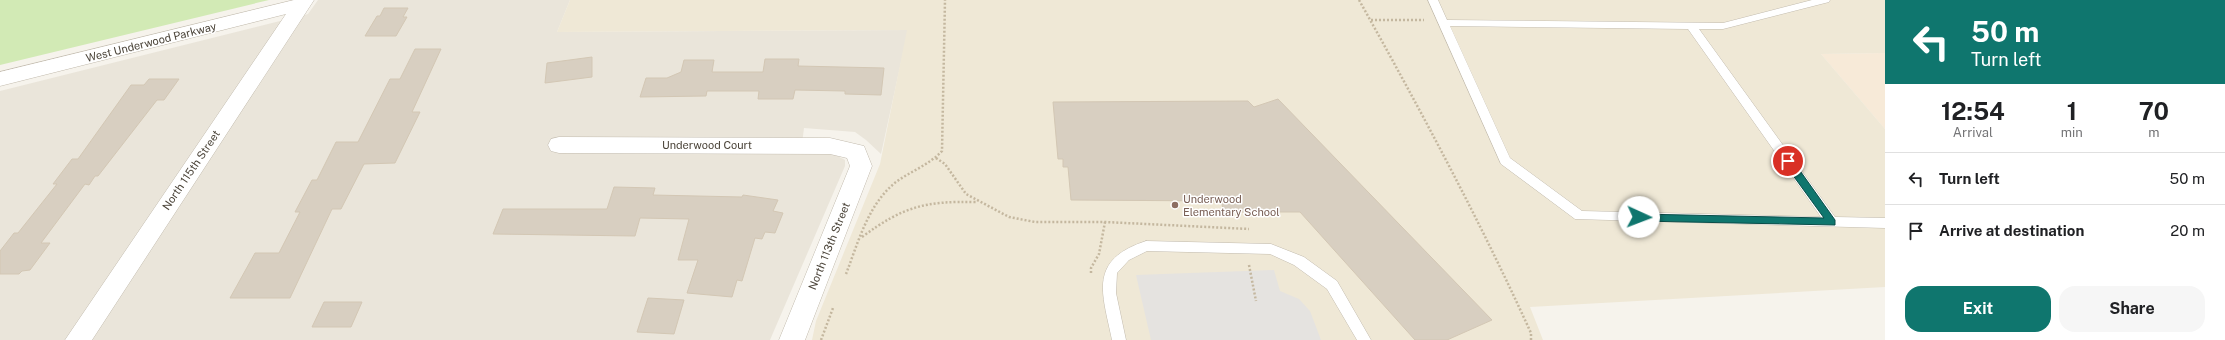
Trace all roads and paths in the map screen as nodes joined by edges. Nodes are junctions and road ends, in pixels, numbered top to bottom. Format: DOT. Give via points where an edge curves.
graph roads {
  1 [pos="945,0"];
  2 [pos="1359,0"];
  3 [pos="1433,0"];
  4 [pos="1825,0"];
  5 [pos="303,2"];
  6 [pos="1370,20"];
  7 [pos="1443,22"];
  8 [pos="1691,26"];
  9 [pos="0,79"];
  10 [pos="558,145"];
  11 [pos="856,152"];
  12 [pos="979,202"];
  13 [pos="1832,222"];
  14 [pos="1885,224"];
  15 [pos="862,238"];
  16 [pos="843,280"];
  17 [pos="835,302"];
  18 [pos="78,340"];
  19 [pos="792,340"];
  20 [pos="822,340"];
  21 [pos="1119,340"];
  22 [pos="1364,340"];
  23 [pos="1531,340"];
  1 -- 15 [label="path" via="942,151 936,158 891,186 876,205"];
  2 -- 6 [label="path"];
  3 -- 7 [label="lane"];
  4 -- 8 [label="lane" via="1723,26"];
  5 -- 9 [label="street, West Underwood Parkway"];
  5 -- 18 [label="street, North 115th Street"];
  6 -- 7 [label="path"];
  6 -- 23 [label="path" via="1432,130 1492,247 1531,333"];
  7 -- 8 [label="lane"];
  7 -- 13 [label="lane" via="1505,160 1579,216"];
  8 -- 13 [label="lane"];
  10 -- 11 [label="street, Underwood Court" via="830,146"];
  11 -- 19 [label="street, North 113th Street" via="861,166"];
  12 -- 15 [label="path" via="930,202 906,208 885,218"];
  13 -- 14 [label="lane"];
  15 -- 16 [label="path"];
  17 -- 20 [label="path"];
  21 -- 22 [label="lane" via="1109,293 1111,271 1124,256 1146,246 1271,249 1299,261 1332,285"];
}
